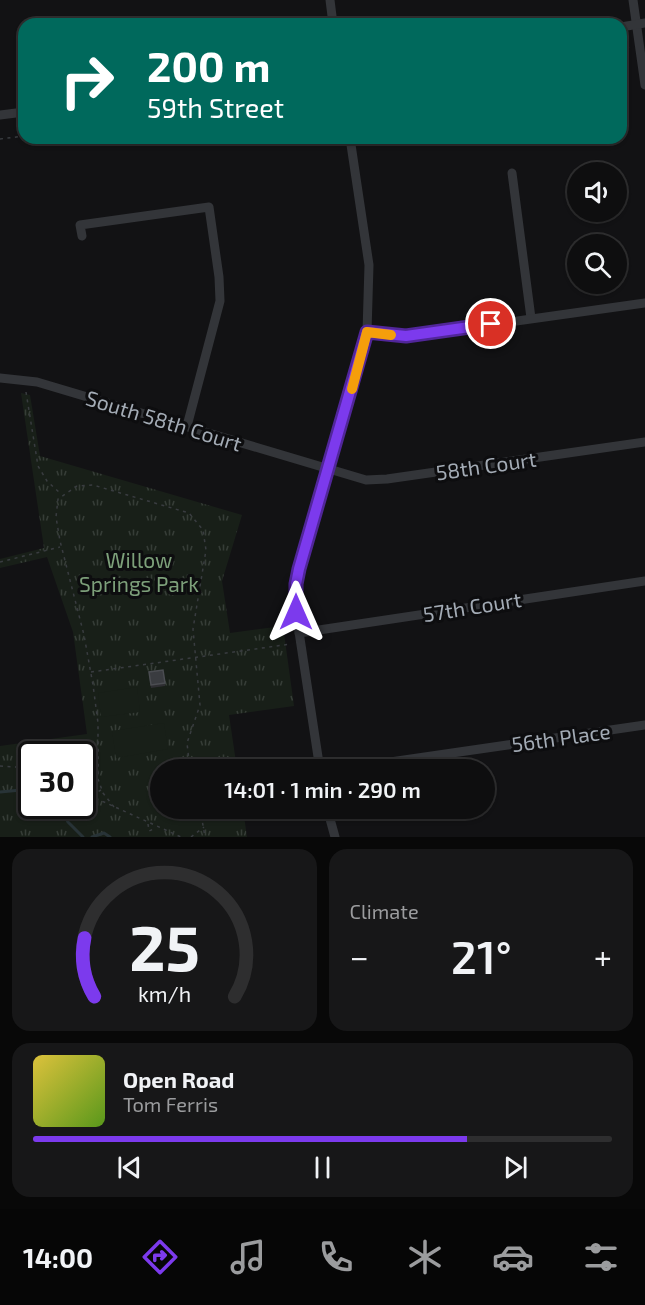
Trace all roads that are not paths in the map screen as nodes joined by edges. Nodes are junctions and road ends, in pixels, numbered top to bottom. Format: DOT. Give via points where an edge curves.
graph roads {
  1 [pos="330,0"];
  2 [pos="633,0"];
  3 [pos="332,18"];
  4 [pos="641,24"];
  5 [pos="645,85"];
  6 [pos="18,113"];
  7 [pos="0,115"];
  8 [pos="351,144"];
  9 [pos="512,173"];
  10 [pos="82,236"];
  11 [pos="645,303"];
  12 [pos="531,318"];
  13 [pos="367,332"];
  14 [pos="0,378"];
  15 [pos="187,426"];
  16 [pos="645,442"];
  17 [pos="327,470"];
  18 [pos="645,581"];
  19 [pos="300,638"];
  20 [pos="645,724"];
  21 [pos="318,759"];
  22 [pos="409,759"];
  23 [pos="330,819"];
  24 [pos="334,837"];
  1 -- 3 [label="street"];
  2 -- 4 [label="street"];
  4 -- 5 [label="street"];
  6 -- 7 [label="street"];
  8 -- 13 [label="street" via="369,265"];
  9 -- 12 [label="street"];
  10 -- 15 [label="street" via="80,225 209,207 220,301"];
  11 -- 12 [label="street"];
  12 -- 13 [label="street" via="417,335"];
  13 -- 17 [label="street"];
  14 -- 15 [label="street, South 58th Court" via="29,380"];
  15 -- 17 [label="street, South 58th Court"];
  16 -- 17 [label="street, 58th Court" via="380,480"];
  17 -- 19 [label="street" via="296,584"];
  18 -- 19 [label="street, 57th Court"];
  19 -- 21 [label="street"];
  20 -- 22 [label="street, 56th Place"];
  23 -- 24 [label="street"];
}
